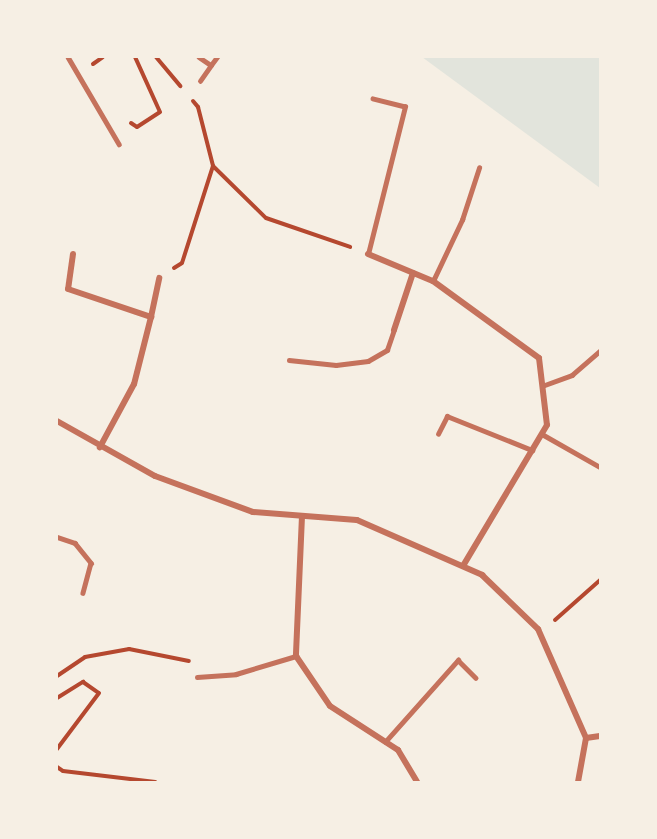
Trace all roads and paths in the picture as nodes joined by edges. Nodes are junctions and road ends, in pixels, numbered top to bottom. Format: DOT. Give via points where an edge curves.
graph roads {
  1 [pos="68,57"];
  2 [pos="103,57"];
  3 [pos="129,57"];
  4 [pos="156,57"];
  5 [pos="199,57"];
  6 [pos="217,57"];
  7 [pos="136,58"];
  8 [pos="211,65"];
  9 [pos="99,74"];
  10 [pos="200,81"];
  11 [pos="184,91"];
  12 [pos="191,99"];
  13 [pos="373,99"];
  14 [pos="128,122"];
  15 [pos="120,144"];
  16 [pos="213,166"];
  17 [pos="479,168"];
  18 [pos="73,254"];
  19 [pos="368,254"];
  20 [pos="413,273"];
  21 [pos="159,278"];
  22 [pos="433,281"];
  23 [pos="151,316"];
  24 [pos="394,330"];
  25 [pos="600,351"];
  26 [pos="290,360"];
  27 [pos="542,387"];
  28 [pos="57,421"];
  29 [pos="438,434"];
  30 [pos="542,434"];
  31 [pos="100,447"];
  32 [pos="532,450"];
  33 [pos="600,467"];
  34 [pos="302,516"];
  35 [pos="57,537"];
  36 [pos="463,566"];
  37 [pos="600,580"];
  38 [pos="83,593"];
  39 [pos="538,630"];
  40 [pos="296,656"];
  41 [pos="57,676"];
  42 [pos="197,677"];
  43 [pos="476,678"];
  44 [pos="57,698"];
  45 [pos="600,736"];
  46 [pos="586,738"];
  47 [pos="385,742"];
  48 [pos="57,748"];
  49 [pos="57,766"];
  50 [pos="155,782"];
  51 [pos="417,782"];
  52 [pos="578,782"];
  1 -- 15 [label="lane"];
  2 -- 9 [label="path" via="93,64"];
  3 -- 7 [label="path"];
  4 -- 11 [label="path"];
  5 -- 8 [label="lane"];
  6 -- 8 [label="lane"];
  7 -- 14 [label="path" via="160,112 137,127"];
  8 -- 10 [label="lane"];
  12 -- 16 [label="path" via="198,107"];
  13 -- 19 [label="lane" via="405,107"];
  16 -- 19 [label="path" via="266,218"];
  16 -- 21 [label="path" via="182,262"];
  17 -- 22 [label="lane" via="462,220"];
  18 -- 23 [label="street" via="68,289"];
  19 -- 20 [label="street"];
  20 -- 22 [label="street"];
  20 -- 24 [label="street"];
  21 -- 23 [label="street"];
  22 -- 27 [label="street" via="539,358"];
  23 -- 31 [label="street" via="134,384"];
  24 -- 26 [label="lane" via="387,350 368,361 336,365"];
  25 -- 27 [label="lane" via="572,375"];
  27 -- 30 [label="street" via="547,425"];
  28 -- 31 [label="street"];
  29 -- 32 [label="lane" via="447,416"];
  30 -- 32 [label="street"];
  30 -- 33 [label="lane"];
  31 -- 34 [label="street" via="156,476 253,512"];
  32 -- 36 [label="street"];
  34 -- 36 [label="street" via="357,520"];
  34 -- 40 [label="street"];
  35 -- 38 [label="lane" via="75,543 91,563"];
  36 -- 39 [label="street" via="482,575"];
  37 -- 39 [label="path" via="567,613"];
  39 -- 46 [label="street"];
  40 -- 42 [label="lane" via="236,674"];
  40 -- 47 [label="street" via="330,706"];
  41 -- 42 [label="path" via="85,657 129,649 189,660"];
  43 -- 47 [label="lane" via="458,660"];
  44 -- 48 [label="path" via="83,682 99,693"];
  45 -- 46 [label="street"];
  46 -- 52 [label="street"];
  47 -- 51 [label="street" via="398,750"];
  49 -- 50 [label="path" via="63,771"];
}
